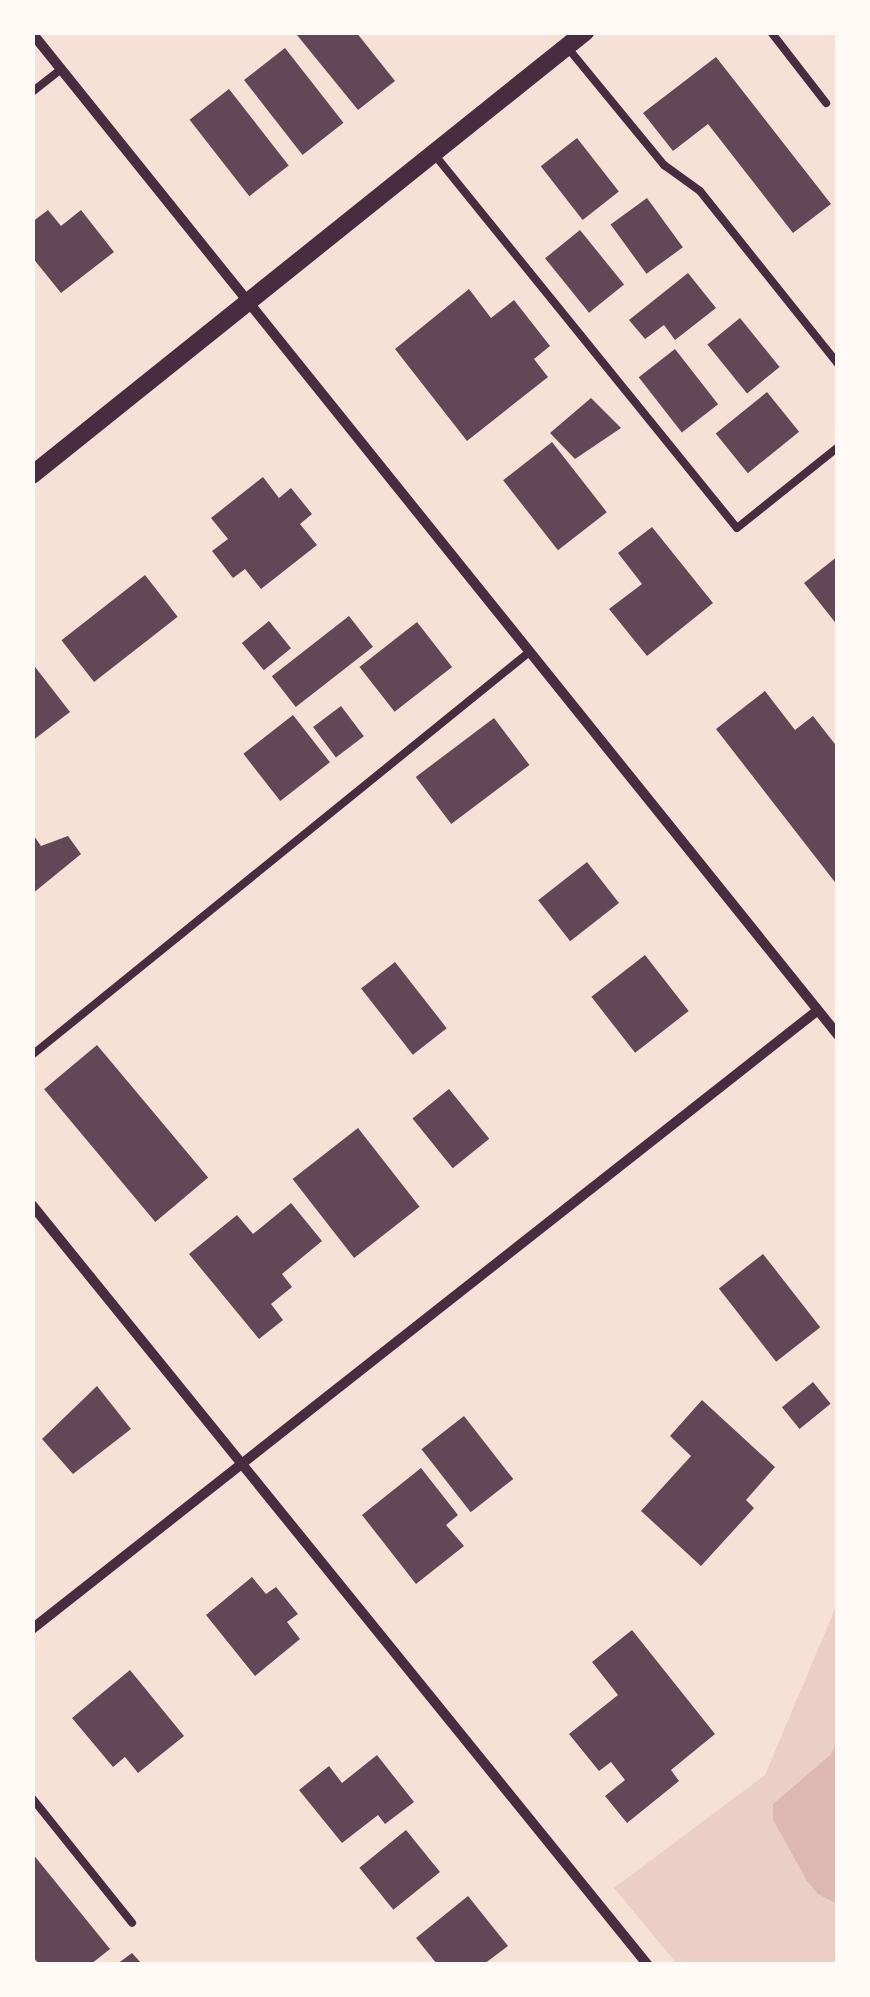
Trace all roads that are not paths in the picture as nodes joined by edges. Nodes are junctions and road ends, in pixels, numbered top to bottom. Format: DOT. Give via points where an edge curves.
graph roads {
  1 [pos="585,32"];
  2 [pos="771,32"];
  3 [pos="32,33"];
  4 [pos="567,47"];
  5 [pos="61,69"];
  6 [pos="32,92"];
  7 [pos="826,103"];
  8 [pos="434,154"];
  9 [pos="251,301"];
  10 [pos="838,364"];
  11 [pos="838,446"];
  12 [pos="32,475"];
  13 [pos="528,653"];
  14 [pos="818,1010"];
  15 [pos="838,1035"];
  16 [pos="32,1055"];
  17 [pos="32,1206"];
  18 [pos="242,1463"];
  19 [pos="32,1629"];
  20 [pos="32,1798"];
  21 [pos="132,1923"];
  22 [pos="647,1964"];
  1 -- 4 [label="street"];
  2 -- 7 [label="lane"];
  3 -- 5 [label="street"];
  4 -- 8 [label="street"];
  4 -- 10 [label="lane" via="664,164 700,192"];
  5 -- 6 [label="lane"];
  5 -- 9 [label="street"];
  8 -- 9 [label="street"];
  8 -- 11 [label="lane" via="737,528"];
  9 -- 12 [label="street"];
  9 -- 13 [label="street"];
  13 -- 14 [label="street"];
  13 -- 16 [label="lane"];
  14 -- 15 [label="street"];
  14 -- 18 [label="street"];
  17 -- 18 [label="street"];
  18 -- 19 [label="street"];
  18 -- 22 [label="street"];
  20 -- 21 [label="lane"];
}
